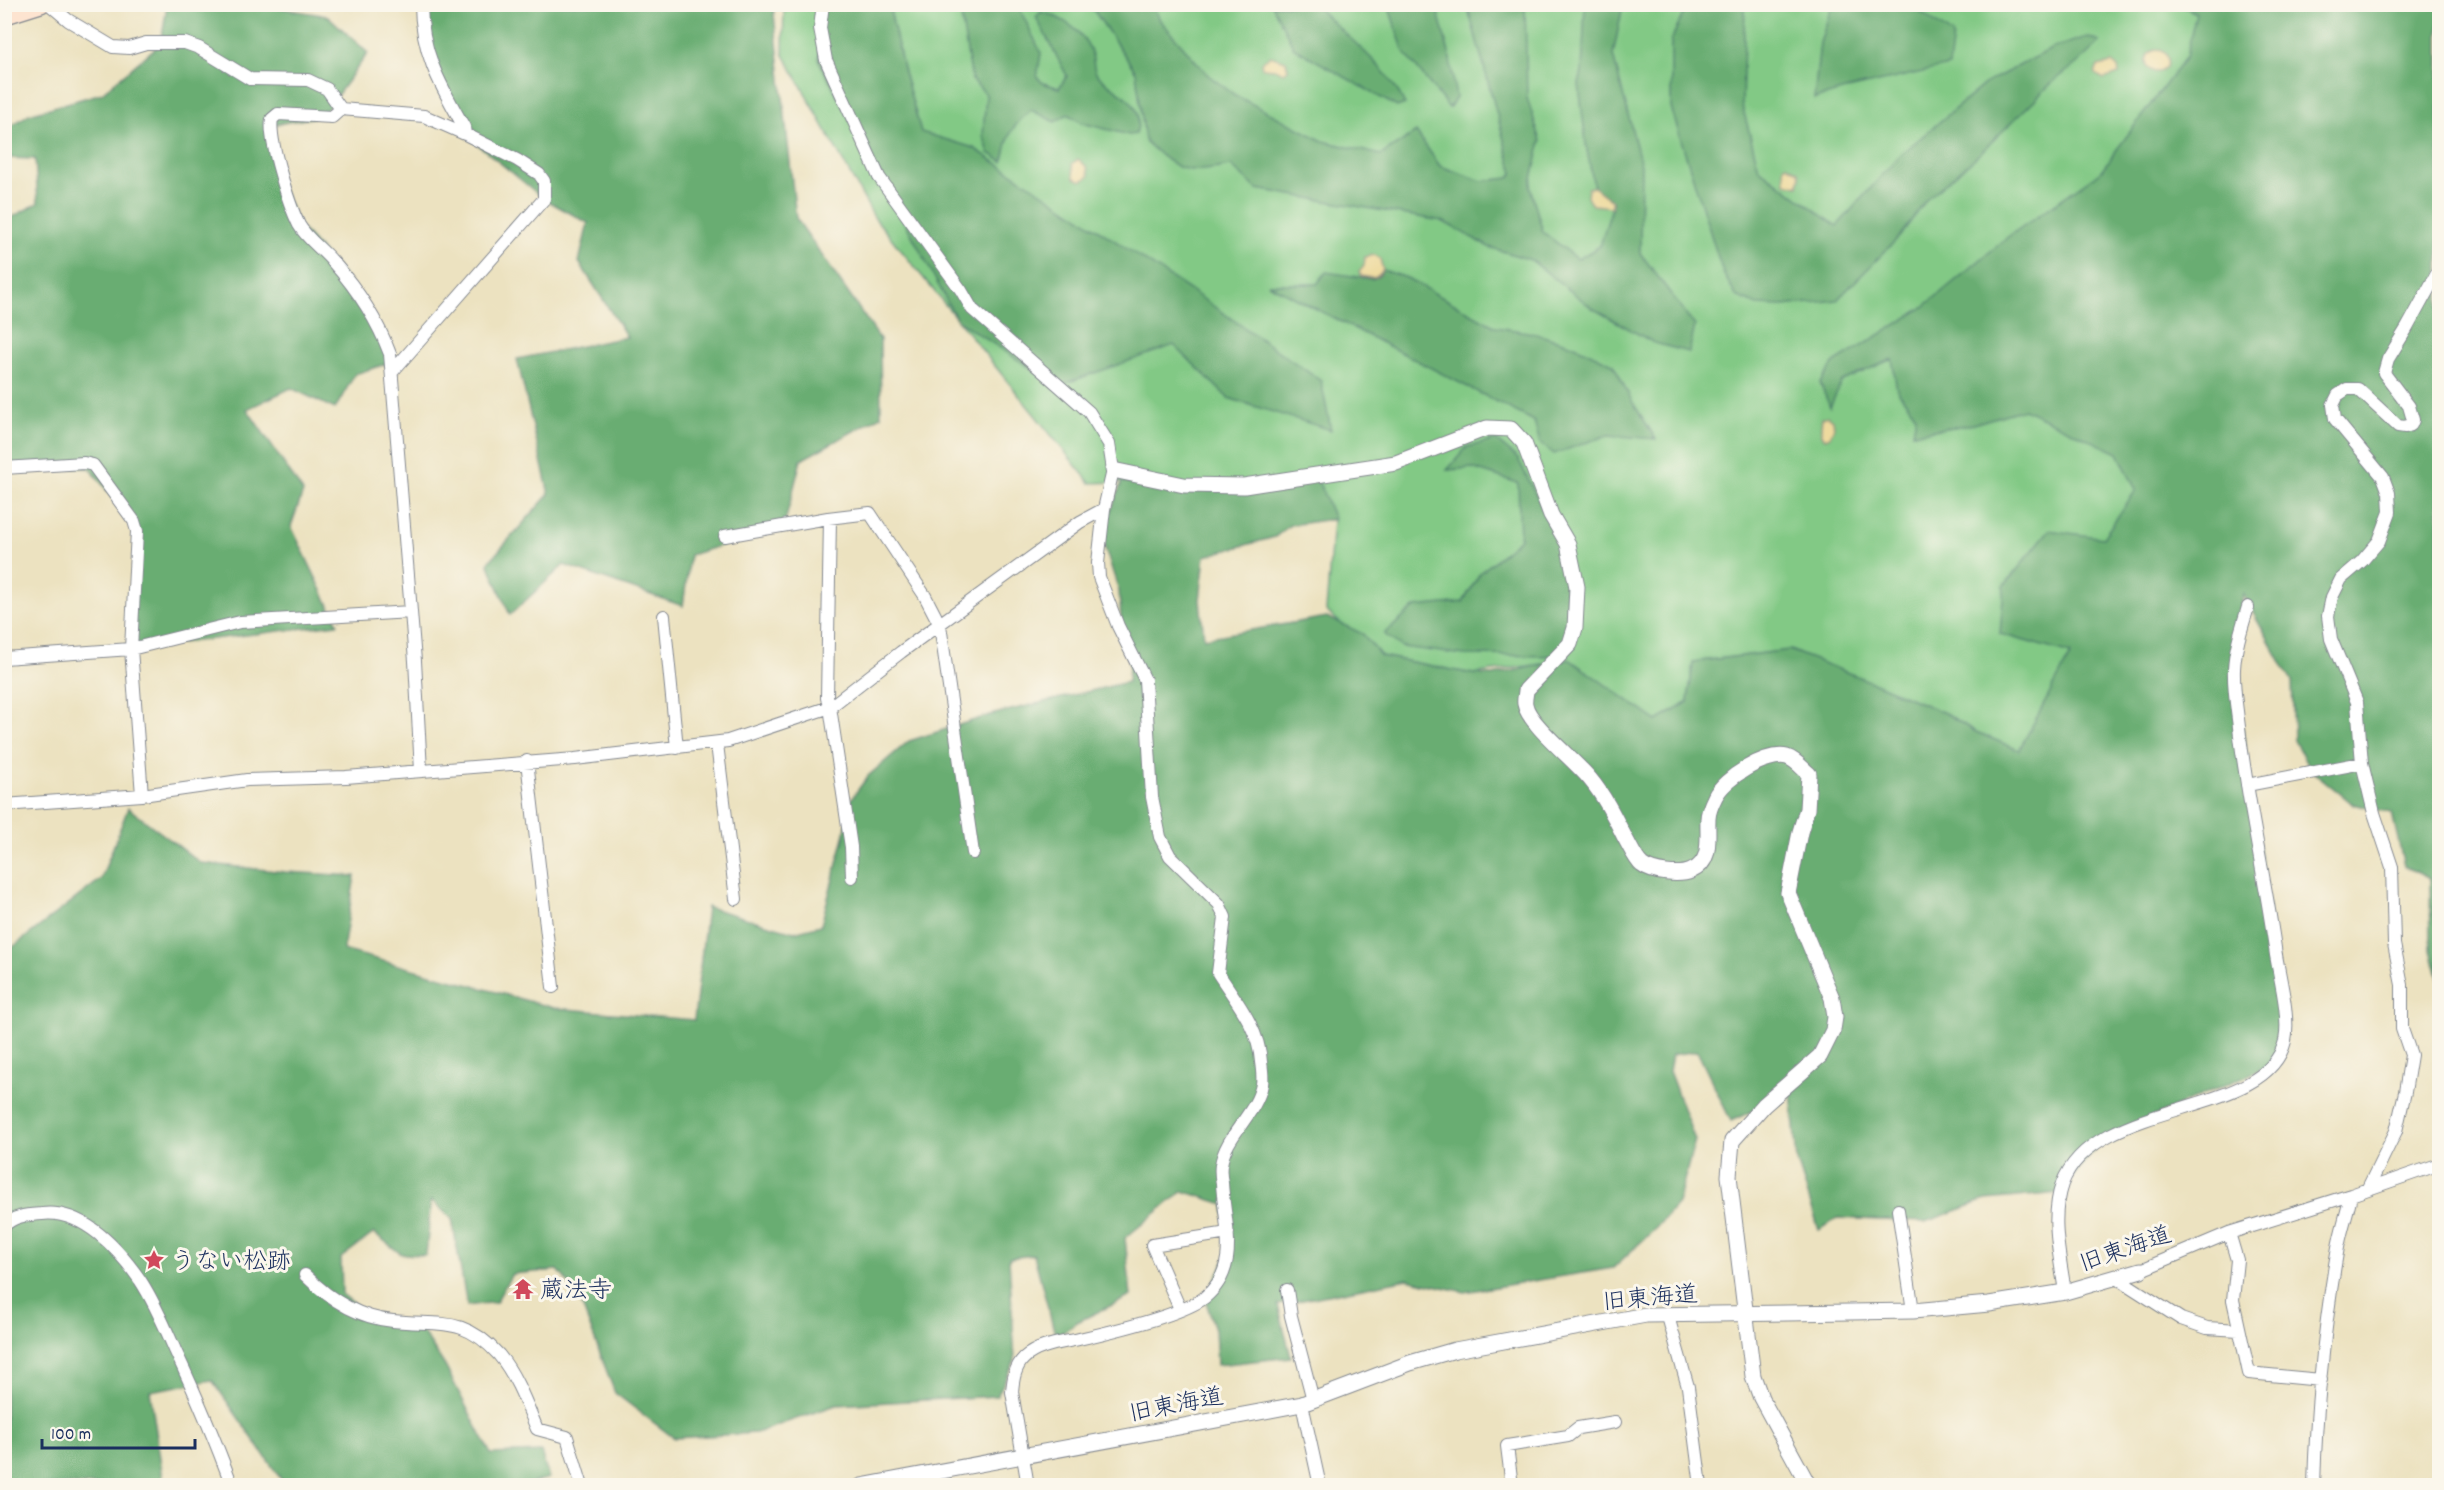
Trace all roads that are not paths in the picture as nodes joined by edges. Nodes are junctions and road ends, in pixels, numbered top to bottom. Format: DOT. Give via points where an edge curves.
graph roads {
  1 [pos="42,4"];
  2 [pos="49,4"];
  3 [pos="421,4"];
  4 [pos="823,4"];
  5 [pos="4,16"];
  6 [pos="341,109"];
  7 [pos="465,134"];
  8 [pos="2439,268"];
  9 [pos="393,371"];
  10 [pos="4,468"];
  11 [pos="1113,470"];
  12 [pos="1104,509"];
  13 [pos="830,518"];
  14 [pos="725,536"];
  15 [pos="2248,607"];
  16 [pos="411,612"];
  17 [pos="664,616"];
  18 [pos="940,625"];
  19 [pos="131,649"];
  20 [pos="4,658"];
  21 [pos="830,707"];
  22 [pos="717,744"];
  23 [pos="678,747"];
  24 [pos="527,761"];
  25 [pos="2362,763"];
  26 [pos="421,771"];
  27 [pos="2247,785"];
  28 [pos="142,795"];
  29 [pos="4,804"];
  30 [pos="973,853"];
  31 [pos="852,877"];
  32 [pos="736,899"];
  33 [pos="553,987"];
  34 [pos="2439,1164"];
  35 [pos="2368,1188"];
  36 [pos="2351,1195"];
  37 [pos="1898,1210"];
  38 [pos="4,1226"];
  39 [pos="1228,1233"];
  40 [pos="2229,1233"];
  41 [pos="2140,1270"];
  42 [pos="305,1275"];
  43 [pos="2117,1278"];
  44 [pos="1287,1290"];
  45 [pos="2065,1292"];
  46 [pos="1180,1309"];
  47 [pos="1913,1311"];
  48 [pos="1668,1313"];
  49 [pos="1747,1313"];
  50 [pos="2239,1330"];
  51 [pos="2321,1380"];
  52 [pos="1307,1402"];
  53 [pos="1615,1422"];
  54 [pos="1023,1456"];
  55 [pos="232,1485"];
  56 [pos="582,1485"];
  57 [pos="861,1485"];
  58 [pos="1028,1485"];
  59 [pos="1320,1485"];
  60 [pos="1512,1485"];
  61 [pos="1701,1485"];
  62 [pos="1809,1485"];
  63 [pos="2314,1485"];
  1 -- 5 [label="main road"];
  2 -- 6 [label="street" via="113,47 185,43 250,79 308,80 327,89"];
  3 -- 7 [label="street" via="421,23 431,65"];
  4 -- 11 [label="street" via="820,28 826,60 879,177 972,309 1089,412 1108,444"];
  6 -- 7 [label="street" via="424,116"];
  6 -- 9 [label="street" via="332,117 278,114 272,119 272,137 300,226 368,306 381,328"];
  7 -- 9 [label="street" via="539,174 544,181 544,199"];
  8 -- 25 [label="street" via="2388,358 2384,373 2409,406 2411,425 2398,426 2358,390 2347,389 2333,405 2335,419 2383,477 2389,493 2390,512 2379,541 2341,579 2328,616 2331,639 2356,702"];
  9 -- 16 [label="street"];
  10 -- 19 [label="street" via="93,465 128,512 137,531"];
  11 -- 12 [label="street"];
  11 -- 49 [label="street" via="1184,485 1244,486 1396,463 1486,428 1510,429 1524,443 1551,515 1568,544 1577,587 1575,628 1569,644 1526,690 1525,705 1532,719 1602,793 1642,866 1659,872 1680,872 1691,871 1704,861 1708,816 1715,795 1730,778 1759,762 1786,757 1809,774 1807,808 1788,893 1832,998 1835,1017 1831,1038 1820,1056 1764,1105 1732,1141 1729,1176"];
  12 -- 18 [label="street" via="1080,522"];
  12 -- 39 [label="street" via="1099,577 1145,680 1152,797 1160,837 1170,856 1219,904 1225,917 1218,973 1254,1029 1259,1045 1262,1084 1221,1165"];
  13 -- 14 [label="street"];
  13 -- 18 [label="street" via="870,513"];
  13 -- 21 [label="street"];
  15 -- 27 [label="street" via="2234,669"];
  16 -- 19 [label="street" via="240,622"];
  16 -- 26 [label="street"];
  17 -- 23 [label="street"];
  18 -- 21 [label="street"];
  18 -- 30 [label="street"];
  19 -- 20 [label="street"];
  19 -- 28 [label="street"];
  21 -- 22 [label="street"];
  21 -- 31 [label="street"];
  22 -- 23 [label="street"];
  22 -- 32 [label="street"];
  23 -- 24 [label="street"];
  24 -- 26 [label="street"];
  24 -- 33 [label="street"];
  25 -- 27 [label="street"];
  25 -- 35 [label="street" via="2392,867 2402,1029 2410,1055 2396,1131"];
  26 -- 28 [label="street" via="247,780"];
  27 -- 45 [label="street" via="2271,919 2286,1022 2285,1041 2271,1065 2256,1080 2212,1099 2116,1130 2088,1147 2062,1183 2057,1205"];
  28 -- 29 [label="street"];
  34 -- 35 [label="street, 旧東海道"];
  35 -- 36 [label="street, 旧東海道"];
  36 -- 40 [label="street, 旧東海道"];
  36 -- 51 [label="street" via="2337,1251"];
  37 -- 47 [label="street"];
  38 -- 55 [label="street" via="26,1215 52,1212 77,1220 114,1247 141,1281 188,1378"];
  39 -- 46 [label="street" via="1227,1266 1220,1281 1204,1298"];
  39 -- 46 [label="street" via="1152,1245"];
  40 -- 41 [label="street, 旧東海道"];
  40 -- 50 [label="street" via="2237,1260 2233,1300"];
  41 -- 43 [label="street, 旧東海道"];
  42 -- 56 [label="street" via="350,1310 391,1321 447,1323 470,1331 499,1355 537,1429 567,1437"];
  43 -- 45 [label="street, 旧東海道"];
  43 -- 50 [label="street" via="2181,1319 2207,1328"];
  44 -- 52 [label="street"];
  45 -- 47 [label="street, 旧東海道"];
  46 -- 54 [label="street" via="1118,1330 1049,1346 1023,1359 1013,1378 1012,1392"];
  47 -- 49 [label="street, 旧東海道"];
  48 -- 49 [label="street, 旧東海道"];
  48 -- 52 [label="street, 旧東海道" via="1455,1350"];
  48 -- 61 [label="street" via="1688,1388"];
  49 -- 62 [label="street" via="1753,1376"];
  50 -- 51 [label="street" via="2249,1373"];
  51 -- 63 [label="street"];
  52 -- 54 [label="street, 旧東海道"];
  52 -- 59 [label="street"];
  53 -- 60 [label="street" via="1578,1428 1568,1436 1507,1446"];
  54 -- 57 [label="street, 旧東海道"];
  54 -- 58 [label="street"];
}
